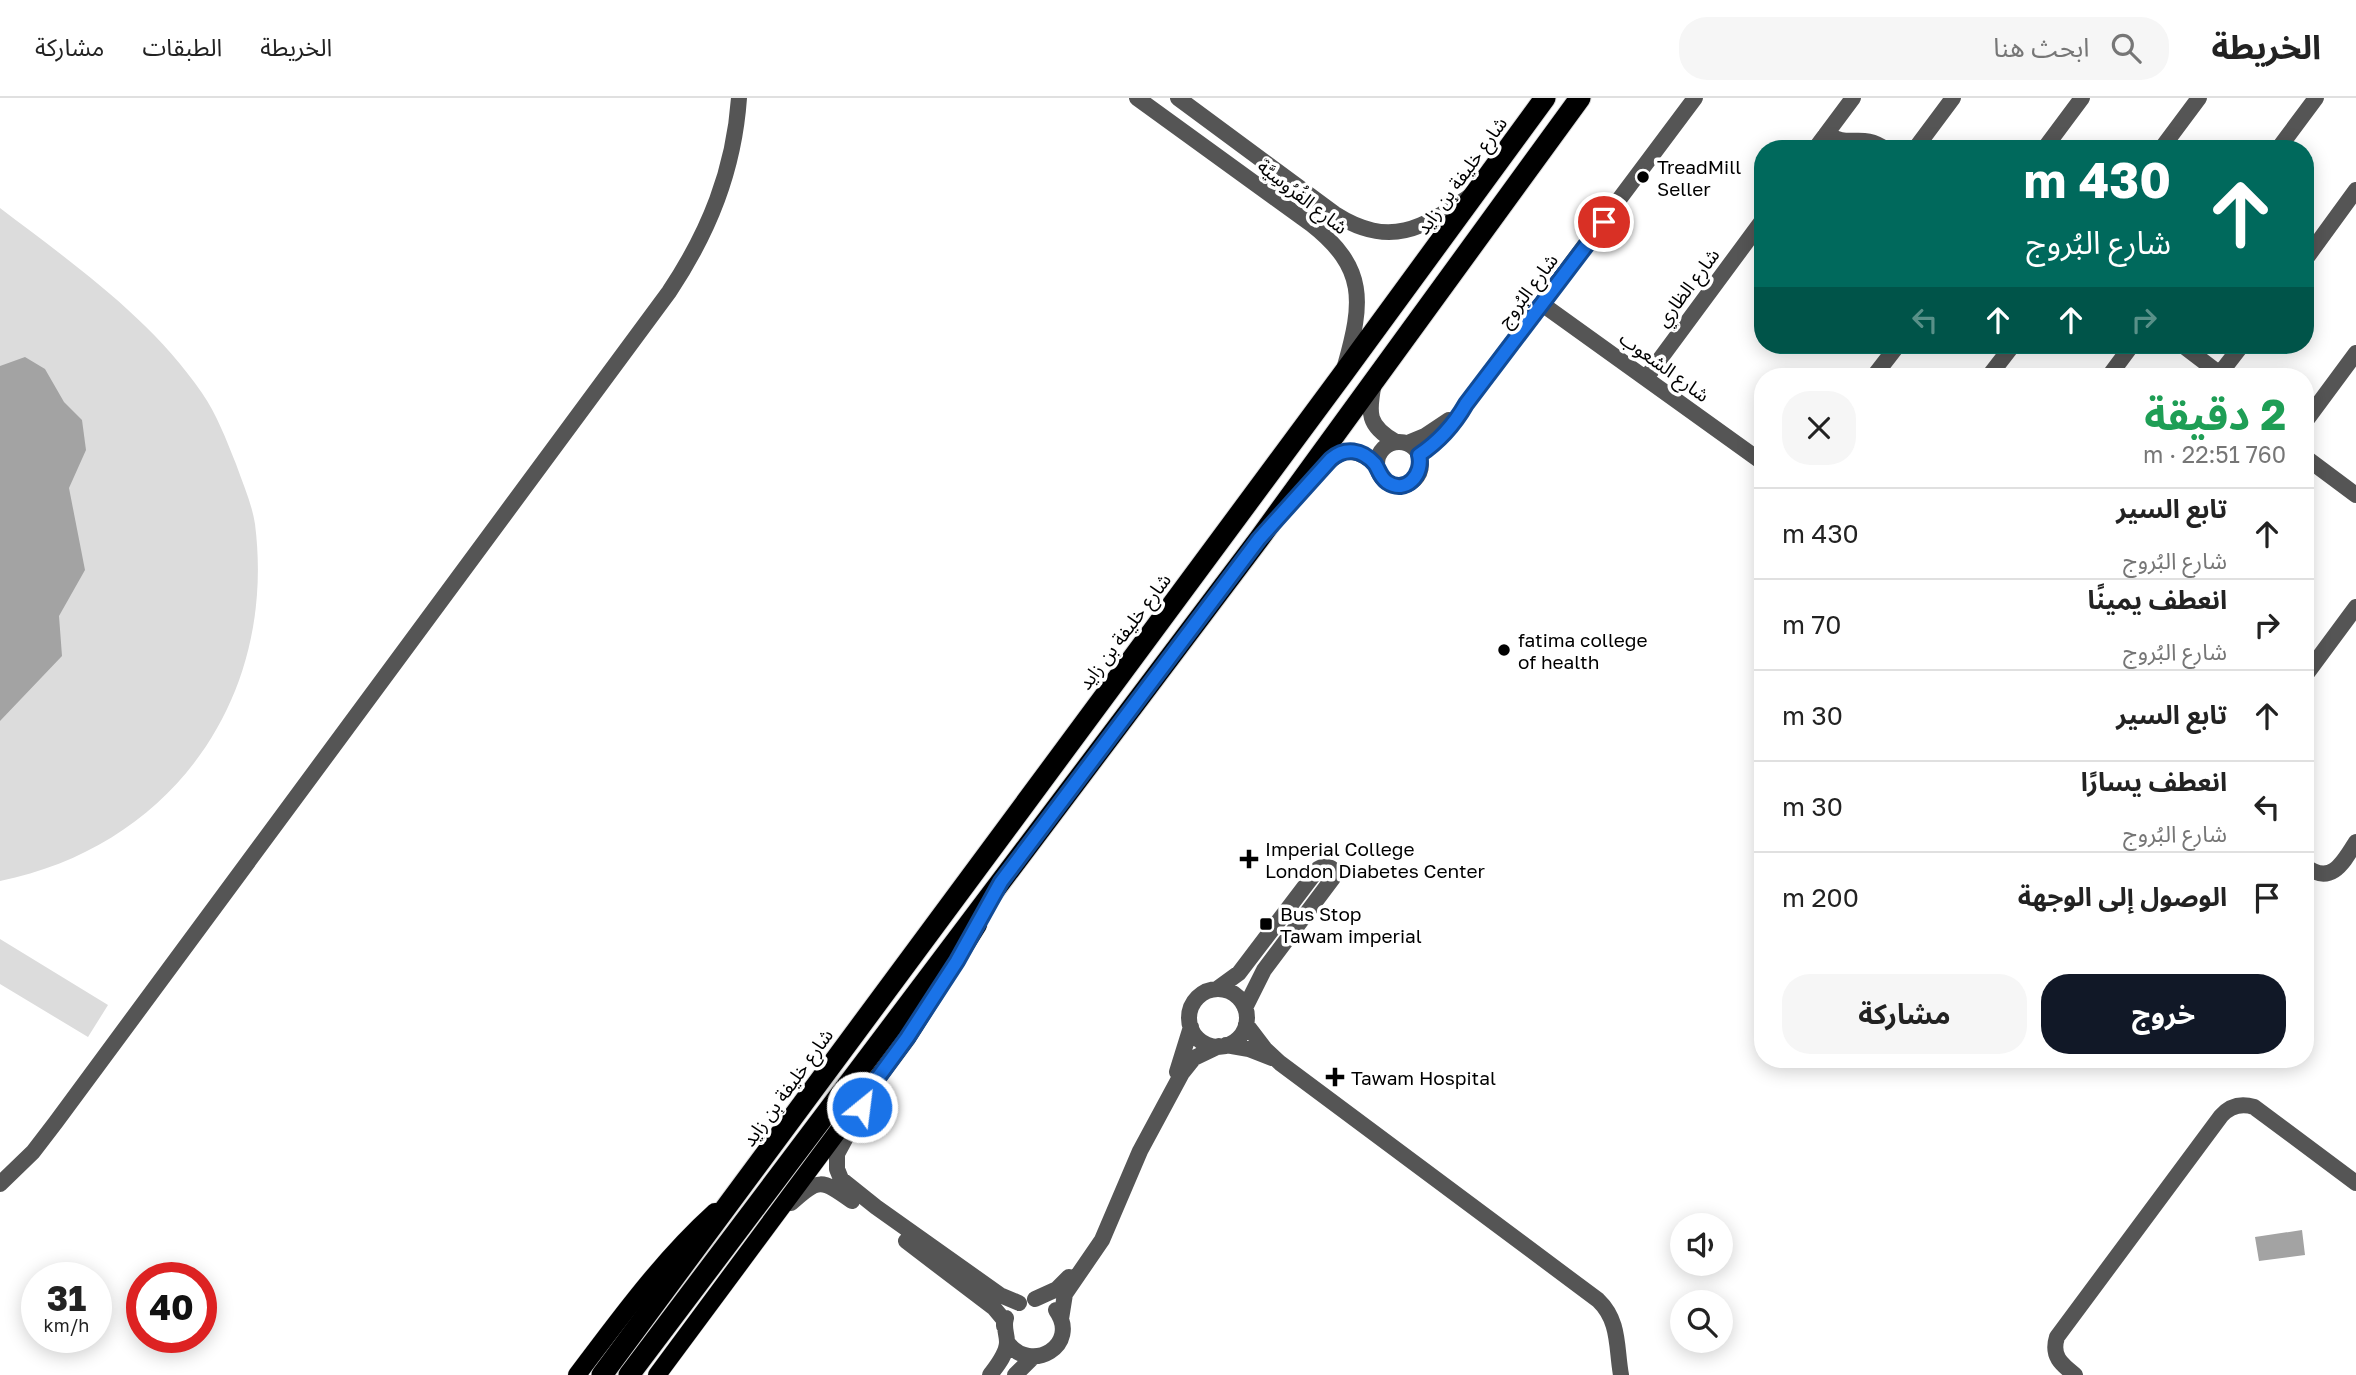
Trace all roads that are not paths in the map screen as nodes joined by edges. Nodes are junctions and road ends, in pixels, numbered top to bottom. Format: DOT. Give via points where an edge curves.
graph roads {
  1 [pos="738,98"];
  2 [pos="1137,98"];
  3 [pos="1178,98"];
  4 [pos="1545,98"];
  5 [pos="1580,98"];
  6 [pos="1695,98"];
  7 [pos="1853,98"];
  8 [pos="1953,98"];
  9 [pos="2082,98"];
  10 [pos="2199,98"];
  11 [pos="2316,98"];
  12 [pos="1826,134"];
  13 [pos="1822,140"];
  14 [pos="1840,140"];
  15 [pos="1922,140"];
  16 [pos="2051,140"];
  17 [pos="2168,140"];
  18 [pos="2285,140"];
  19 [pos="2356,190"];
  20 [pos="1477,191"];
  21 [pos="1754,232"];
  22 [pos="2314,248"];
  23 [pos="1542,304"];
  24 [pos="2356,353"];
  25 [pos="1891,354"];
  26 [pos="2126,354"];
  27 [pos="2193,354"];
  28 [pos="2235,354"];
  29 [pos="1880,368"];
  30 [pos="2115,368"];
  31 [pos="2210,368"];
  32 [pos="2224,368"];
  33 [pos="1343,374"];
  34 [pos="1646,378"];
  35 [pos="1375,380"];
  36 [pos="2314,410"];
  37 [pos="1408,447"];
  38 [pos="1754,456"];
  39 [pos="2314,464"];
  40 [pos="1377,466"];
  41 [pos="2356,495"];
  42 [pos="1259,539"];
  43 [pos="2356,607"];
  44 [pos="2314,664"];
  45 [pos="2356,842"];
  46 [pos="2314,872"];
  47 [pos="1001,882"];
  48 [pos="1217,989"];
  49 [pos="1246,1016"];
  50 [pos="1191,1027"];
  51 [pos="1223,1046"];
  52 [pos="1280,1063"];
  53 [pos="866,1094"];
  54 [pos="2356,1183"];
  55 [pos="0,1184"];
  56 [pos="739,1191"];
  57 [pos="778,1212"];
  58 [pos="1027,1301"];
  59 [pos="1061,1318"];
  60 [pos="1006,1334"];
  61 [pos="1032,1358"];
  62 [pos="576,1375"];
  63 [pos="602,1375"];
  64 [pos="629,1375"];
  65 [pos="657,1375"];
  66 [pos="990,1375"];
  67 [pos="1016,1375"];
  68 [pos="1621,1375"];
  69 [pos="2075,1375"];
  1 -- 55 [label="street" via="730,157 717,205 669,292 56,1122"];
  2 -- 33 [label="street, شارع الفُرُوسِيَّة" via="1311,223 1342,253 1356,282 1358,302"];
  3 -- 20 [label="street, شارع الفُرُوسِيَّة" via="1335,214 1361,227 1408,231"];
  4 -- 20 [label="highway, شارع خليفة بن زايد"];
  5 -- 35 [label="highway"];
  6 -- 23 [label="street, شارع البُروج"];
  7 -- 12 [label="street"];
  8 -- 15 [label="street"];
  9 -- 16 [label="street"];
  10 -- 17 [label="street"];
  11 -- 18 [label="street"];
  12 -- 13 [label="street"];
  12 -- 14 [label="street"];
  19 -- 22 [label="street"];
  20 -- 33 [label="highway, شارع خليفة بن زايد"];
  21 -- 34 [label="street, شارع الظاري"];
  23 -- 34 [label="street, شارع الشعوب"];
  23 -- 37 [label="street, شارع البُروج" via="1466,404"];
  24 -- 36 [label="street"];
  25 -- 29 [label="street"];
  26 -- 30 [label="street"];
  27 -- 31 [label="street"];
  28 -- 32 [label="street"];
  33 -- 56 [label="highway, شارع خليفة بن زايد"];
  34 -- 38 [label="street, شارع الشعوب"];
  35 -- 37 [label="street" via="1371,420 1380,432"];
  35 -- 42 [label="highway"];
  37 -- 40 [label="street" via="1381,450"];
  37 -- 40 [label="street" via="1421,467 1405,485 1389,484"];
  39 -- 41 [label="street"];
  40 -- 42 [label="street" via="1361,453 1335,456"];
  42 -- 47 [label="highway"];
  43 -- 44 [label="street"];
  45 -- 46 [label="street" via="2335,871"];
  47 -- 53 [label="main road" via="939,991"];
  47 -- 64 [label="highway"];
  48 -- 49 [label="street" via="1234,993"];
  48 -- 49 [label="street" via="1239,973 1318,869 1331,868 1333,878 1264,970"];
  48 -- 50 [label="street" via="1204,992 1193,1002"];
  49 -- 51 [label="street" via="1237,1040"];
  49 -- 52 [label="street" via="1265,1049"];
  50 -- 51 [label="street" via="1202,1042"];
  50 -- 58 [label="street" via="1177,1071 1129,1156 1089,1249 1057,1289"];
  51 -- 52 [label="street" via="1259,1053"];
  51 -- 59 [label="street" via="1194,1058 1182,1073 1145,1139 1099,1246 1065,1294"];
  52 -- 68 [label="street" via="1598,1300 1614,1324"];
  53 -- 57 [label="main road"];
  53 -- 58 [label="street" via="837,1154 841,1179 1000,1295"];
  54 -- 69 [label="street" via="2254,1107 2230,1108 2057,1337 2057,1360"];
  56 -- 62 [label="main road, شارع خليفة بن زايد" via="667,1260"];
  56 -- 63 [label="highway, شارع خليفة بن زايد"];
  57 -- 60 [label="street" via="812,1186 833,1188 988,1303 1004,1320"];
  57 -- 65 [label="main road"];
  58 -- 59 [label="street" via="1051,1305"];
  58 -- 60 [label="street" via="1009,1312"];
  59 -- 61 [label="street" via="1063,1334 1057,1346"];
  60 -- 61 [label="street" via="1018,1353"];
  60 -- 66 [label="street" via="1004,1354"];
  61 -- 67 [label="street"];
}
